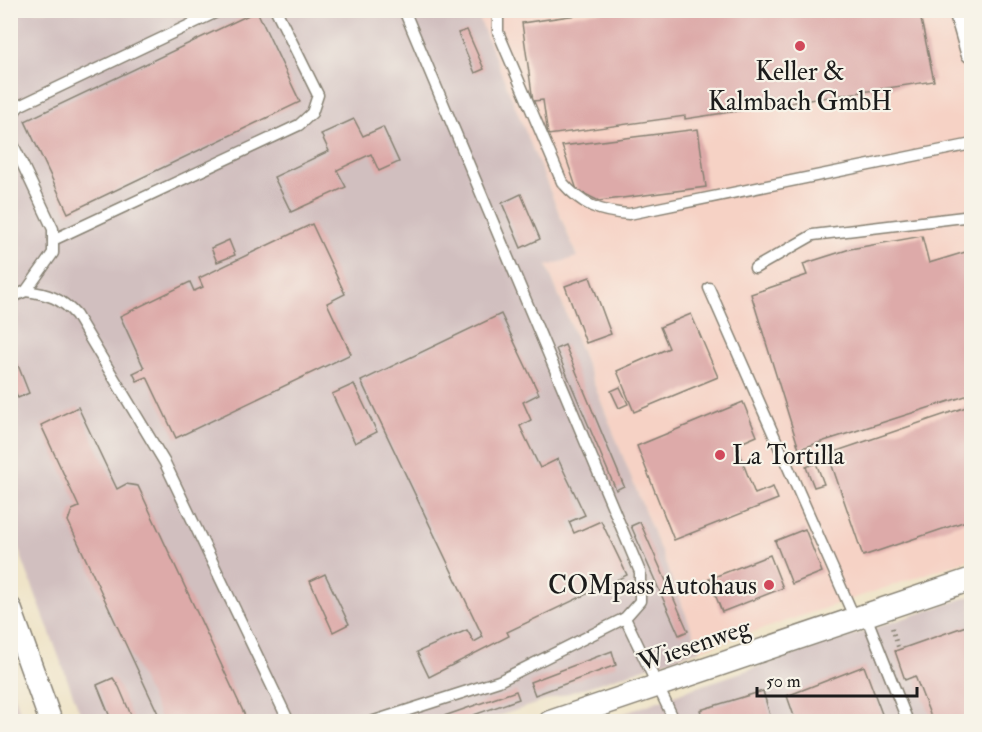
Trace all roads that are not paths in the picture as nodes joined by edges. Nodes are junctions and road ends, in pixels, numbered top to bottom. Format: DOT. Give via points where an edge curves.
graph roads {
  1 [pos="221,10"];
  2 [pos="276,10"];
  3 [pos="404,10"];
  4 [pos="501,10"];
  5 [pos="10,117"];
  6 [pos="10,138"];
  7 [pos="972,144"];
  8 [pos="972,216"];
  9 [pos="53,240"];
  10 [pos="755,268"];
  11 [pos="709,288"];
  12 [pos="26,291"];
  13 [pos="10,298"];
  14 [pos="972,579"];
  15 [pos="10,608"];
  16 [pos="626,618"];
  17 [pos="860,618"];
  18 [pos="659,686"];
  19 [pos="51,722"];
  20 [pos="289,722"];
  21 [pos="371,722"];
  22 [pos="550,722"];
  23 [pos="675,722"];
  24 [pos="908,722"];
  1 -- 5 [label="lane" via="19,106"];
  2 -- 9 [label="lane" via="318,95 312,113 299,125"];
  3 -- 16 [label="lane" via="640,572 640,601"];
  4 -- 7 [label="lane" via="498,32 562,182 589,207 629,214"];
  6 -- 9 [label="lane" via="53,229"];
  8 -- 10 [label="lane" via="813,235"];
  9 -- 12 [label="lane" via="53,253"];
  11 -- 17 [label="lane"];
  12 -- 13 [label="lane"];
  12 -- 20 [label="lane" via="48,294 64,302 76,315 165,464"];
  14 -- 17 [label="street, Wiesenweg"];
  15 -- 19 [label="street"];
  16 -- 18 [label="lane"];
  16 -- 21 [label="lane" via="499,681"];
  17 -- 18 [label="street, Wiesenweg"];
  17 -- 24 [label="lane"];
  18 -- 22 [label="street, Wiesenweg"];
  18 -- 23 [label="lane"];
}
